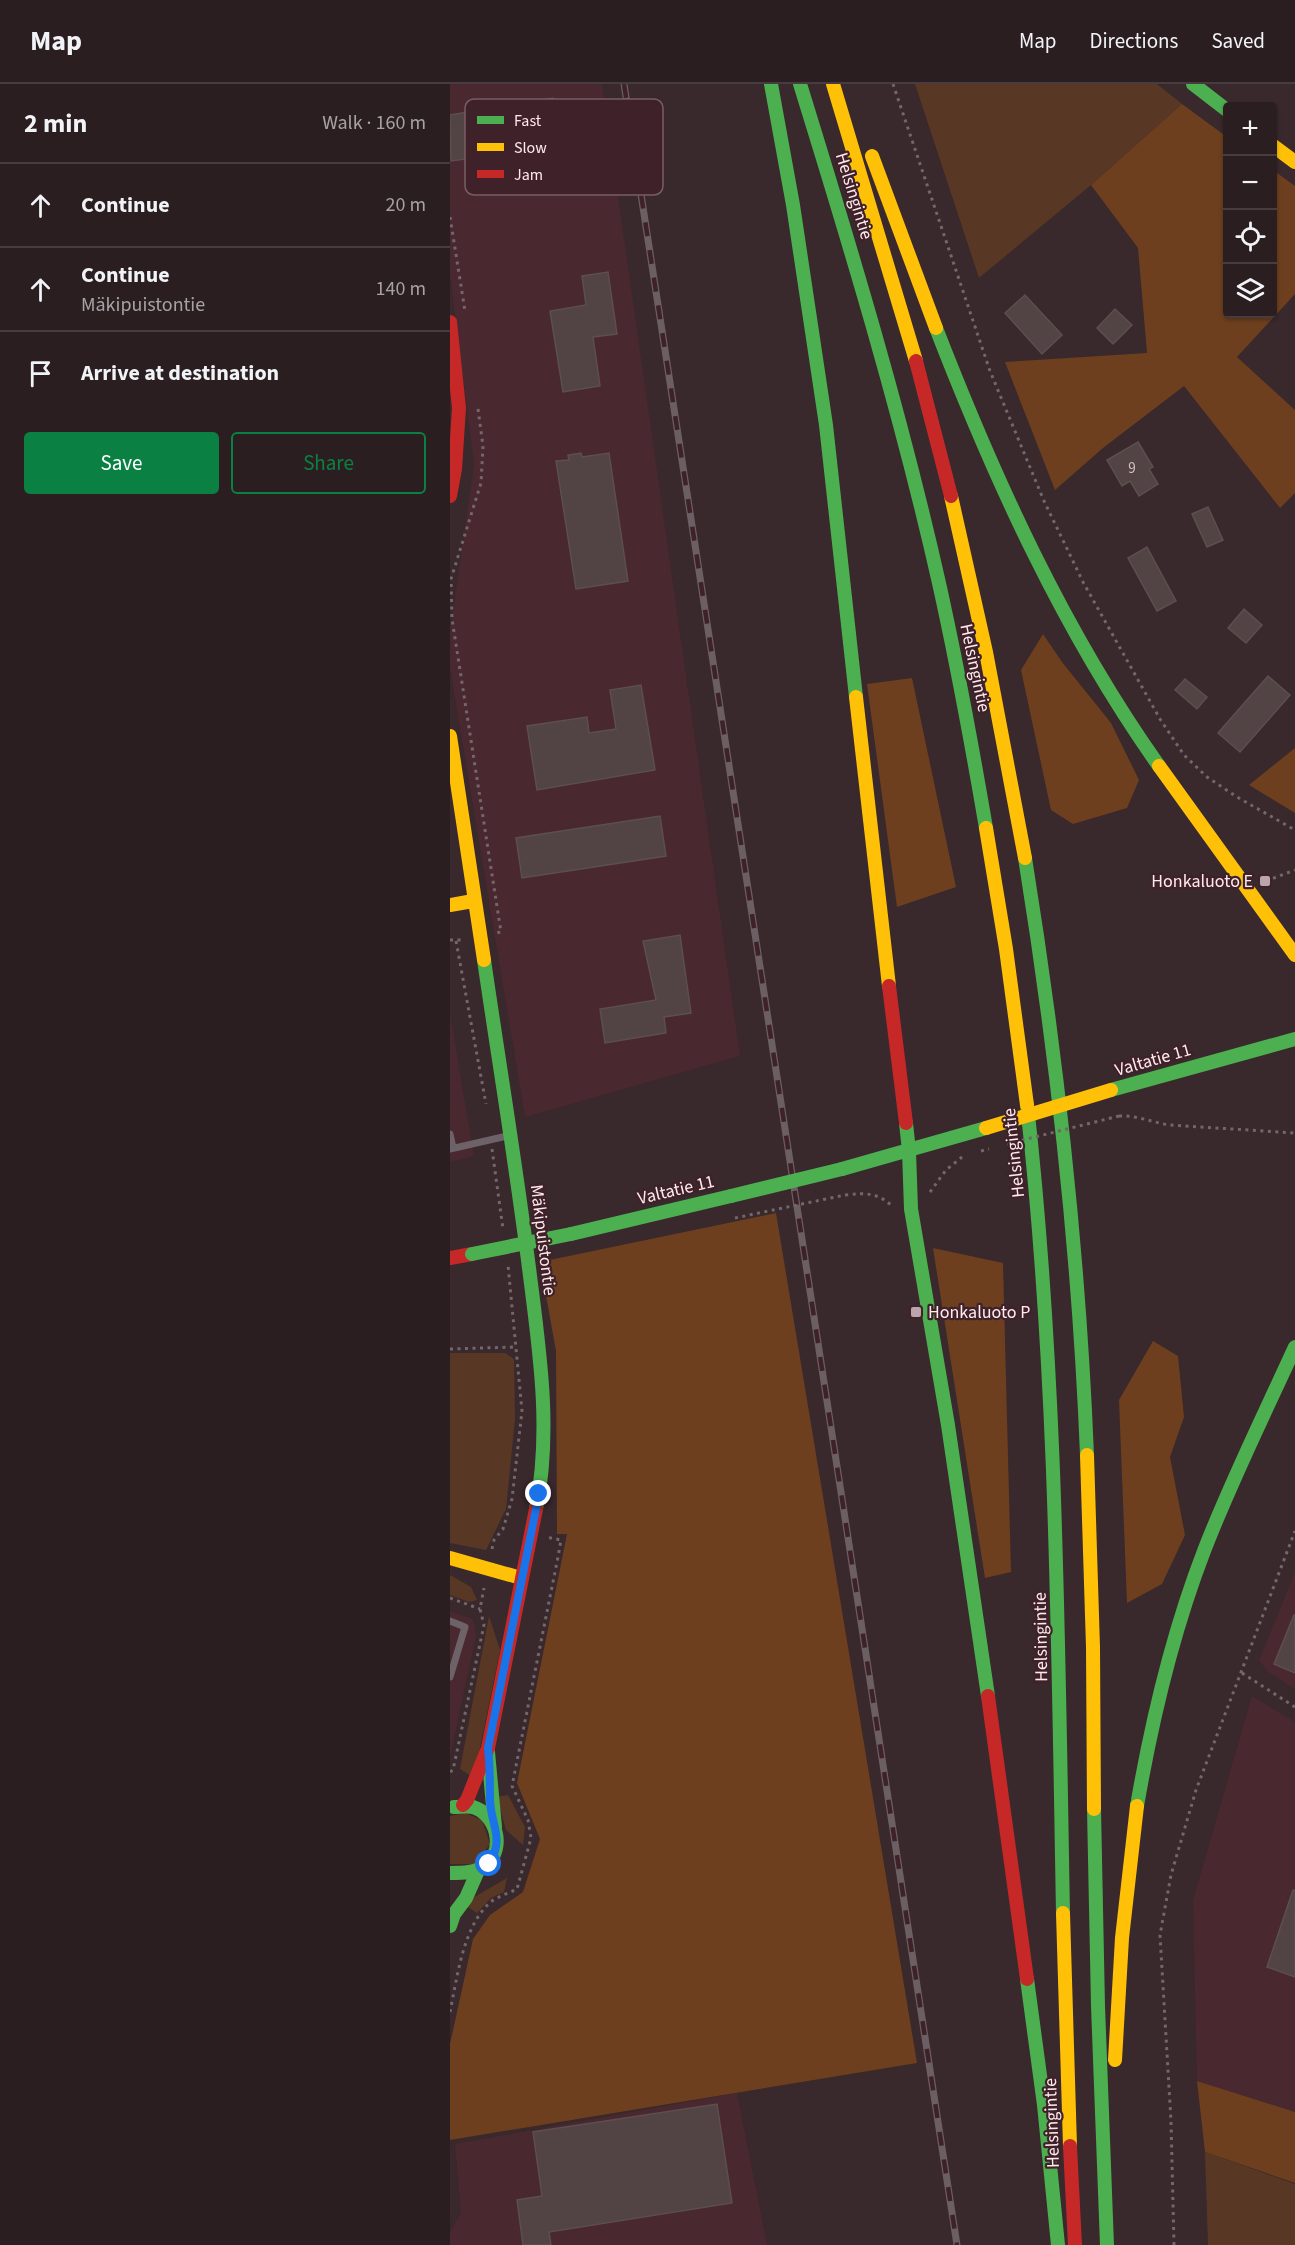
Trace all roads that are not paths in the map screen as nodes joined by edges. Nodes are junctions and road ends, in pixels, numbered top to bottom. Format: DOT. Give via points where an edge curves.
graph roads {
  1 [pos="771,84"];
  2 [pos="800,84"];
  3 [pos="833,84"];
  4 [pos="846,84"];
  5 [pos="1193,84"];
  6 [pos="1223,108"];
  7 [pos="856,112"];
  8 [pos="868,145"];
  9 [pos="1277,149"];
  10 [pos="1295,162"];
  11 [pos="450,322"];
  12 [pos="450,496"];
  13 [pos="450,736"];
  14 [pos="473,902"];
  15 [pos="450,905"];
  16 [pos="1295,955"];
  17 [pos="1295,1039"];
  18 [pos="450,1134"];
  19 [pos="510,1135"];
  20 [pos="451,1149"];
  21 [pos="909,1151"];
  22 [pos="450,1258"];
  23 [pos="1295,1347"];
  24 [pos="450,1558"];
  25 [pos="521,1578"];
  26 [pos="450,1621"];
  27 [pos="450,1677"];
  28 [pos="488,1748"];
  29 [pos="457,1806"];
  30 [pos="495,1827"];
  31 [pos="450,1873"];
  32 [pos="477,1873"];
  33 [pos="450,1926"];
  34 [pos="1115,2073"];
  35 [pos="1116,2128"];
  36 [pos="1107,2242"];
  37 [pos="1058,2245"];
  38 [pos="1075,2245"];
  1 -- 21 [label="main road" via="826,425"];
  2 -- 38 [label="main road, Helsingintie" via="847,234 932,551 997,890 1023,1066 1052,1400"];
  3 -- 36 [label="main road, Helsingintie" via="884,250 945,474 991,674 1029,882 1053,1050 1069,1194 1093,1610 1096,1928"];
  4 -- 7 [label="main road"];
  5 -- 6 [label="main road"];
  8 -- 16 [label="main road" via="976,426 1040,566 1114,699"];
  9 -- 10 [label="main road"];
  11 -- 12 [label="main road" via="459,408"];
  13 -- 14 [label="main road, Mäkipuistontie"];
  14 -- 15 [label="main road"];
  14 -- 19 [label="main road, Mäkipuistontie"];
  17 -- 21 [label="main road, Valtatie 11, bridge"];
  18 -- 20 [label="lane"];
  19 -- 20 [label="lane"];
  19 -- 25 [label="main road, Mäkipuistontie" via="541,1363 545,1430 539,1494"];
  21 -- 22 [label="main road, Valtatie 11, bridge" via="571,1234"];
  21 -- 37 [label="main road" via="911,1209 974,1594 1026,1961"];
  23 -- 34 [label="main road" via="1211,1531 1162,1682 1138,1796 1117,1996"];
  24 -- 25 [label="main road"];
  25 -- 28 [label="main road, Mäkipuistontie"];
  26 -- 27 [label="lane" via="465,1627"];
  28 -- 29 [label="main road, Mäkipuistontie" via="467,1800"];
  28 -- 30 [label="main road, Mäkipuistontie"];
  29 -- 30 [label="main road" via="475,1807"];
  30 -- 32 [label="main road, Mäkipuistontie" via="495,1853"];
  31 -- 32 [label="main road"];
  32 -- 33 [label="main road"];
  35 -- 36 [label="main road"];
}
